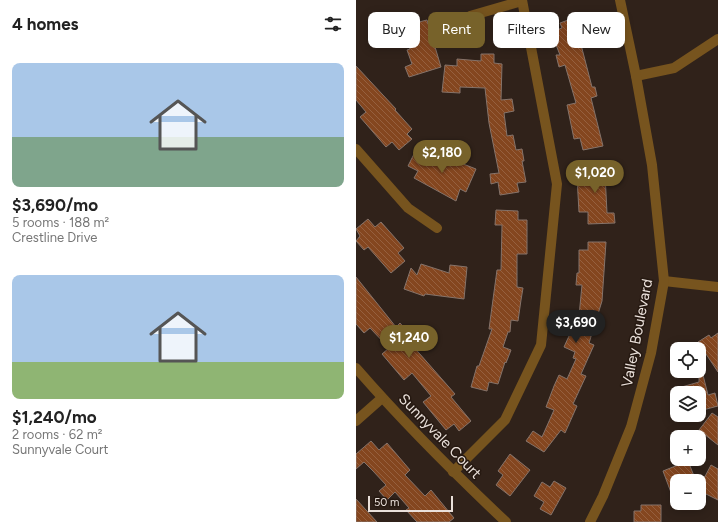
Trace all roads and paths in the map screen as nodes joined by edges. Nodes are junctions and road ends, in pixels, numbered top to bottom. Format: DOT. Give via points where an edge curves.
graph roads {
  1 [pos="620,0"];
  2 [pos="522,1"];
  3 [pos="484,12"];
  4 [pos="718,39"];
  5 [pos="636,76"];
  6 [pos="356,149"];
  7 [pos="437,228"];
  8 [pos="664,281"];
  9 [pos="718,287"];
  10 [pos="356,368"];
  11 [pos="382,398"];
  12 [pos="356,421"];
  13 [pos="453,472"];
  14 [pos="506,522"];
  15 [pos="590,522"];
  1 -- 5 [label="street, Valley Boulevard"];
  2 -- 3 [label="street"];
  2 -- 13 [label="street" via="557,184 541,345 505,420"];
  4 -- 5 [label="street" via="674,68"];
  5 -- 8 [label="street, Valley Boulevard" via="652,164"];
  6 -- 7 [label="street" via="408,208"];
  8 -- 9 [label="street"];
  8 -- 15 [label="street, Valley Boulevard" via="651,353 631,427"];
  10 -- 11 [label="street, Sunnyvale Court"];
  11 -- 12 [label="street"];
  11 -- 13 [label="street, Sunnyvale Court"];
  13 -- 14 [label="street, Sunnyvale Court"];
}
